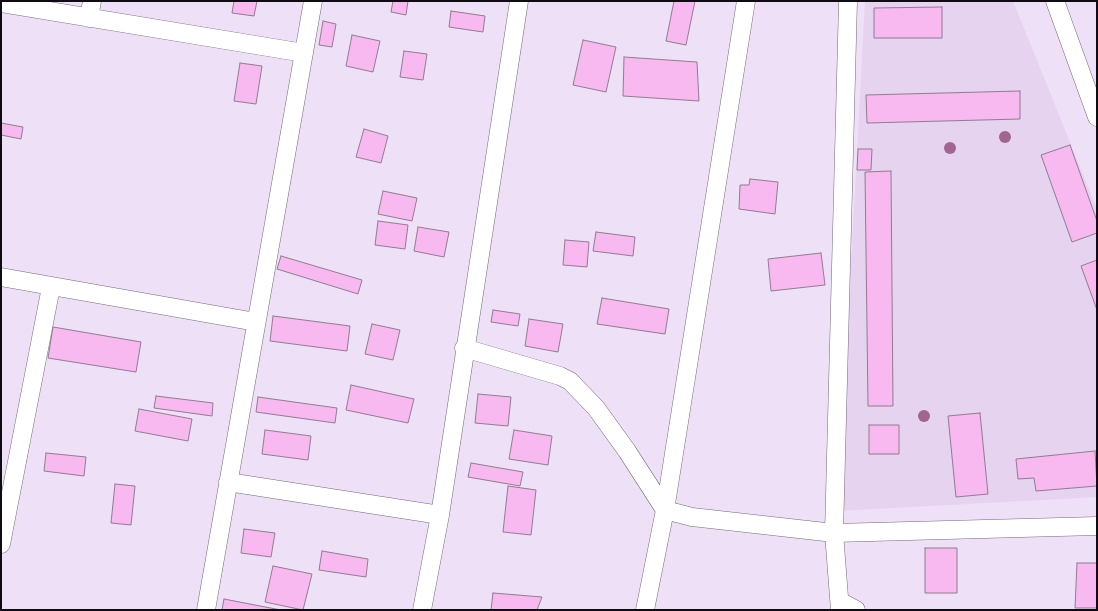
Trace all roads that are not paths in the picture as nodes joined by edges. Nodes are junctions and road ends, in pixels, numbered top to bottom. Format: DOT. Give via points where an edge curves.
graph roads {
  1 [pos="313,1"];
  2 [pos="519,1"];
  3 [pos="746,1"];
  4 [pos="848,1"];
  5 [pos="1055,1"];
  6 [pos="1,3"];
  7 [pos="91,9"];
  8 [pos="304,53"];
  9 [pos="1097,117"];
  10 [pos="1,277"];
  11 [pos="50,287"];
  12 [pos="256,322"];
  13 [pos="464,348"];
  14 [pos="228,482"];
  15 [pos="665,510"];
  16 [pos="440,515"];
  17 [pos="1097,526"];
  18 [pos="834,533"];
  19 [pos="1,544"];
  20 [pos="840,606"];
  21 [pos="206,610"];
  22 [pos="422,610"];
  23 [pos="645,610"];
  24 [pos="856,610"];
  1 -- 8 [label="street"];
  2 -- 13 [label="street"];
  3 -- 15 [label="street"];
  4 -- 18 [label="street"];
  5 -- 9 [label="street"];
  6 -- 7 [label="street"];
  7 -- 8 [label="street"];
  8 -- 12 [label="street"];
  10 -- 11 [label="street"];
  11 -- 12 [label="street"];
  11 -- 19 [label="street"];
  12 -- 14 [label="street"];
  13 -- 15 [label="street" via="560,376 570,382 596,408"];
  13 -- 16 [label="street"];
  14 -- 16 [label="street"];
  14 -- 21 [label="street"];
  15 -- 18 [label="street" via="692,517"];
  15 -- 23 [label="street"];
  16 -- 22 [label="street"];
  17 -- 18 [label="street"];
  18 -- 20 [label="street"];
  20 -- 24 [label="street"];
}
